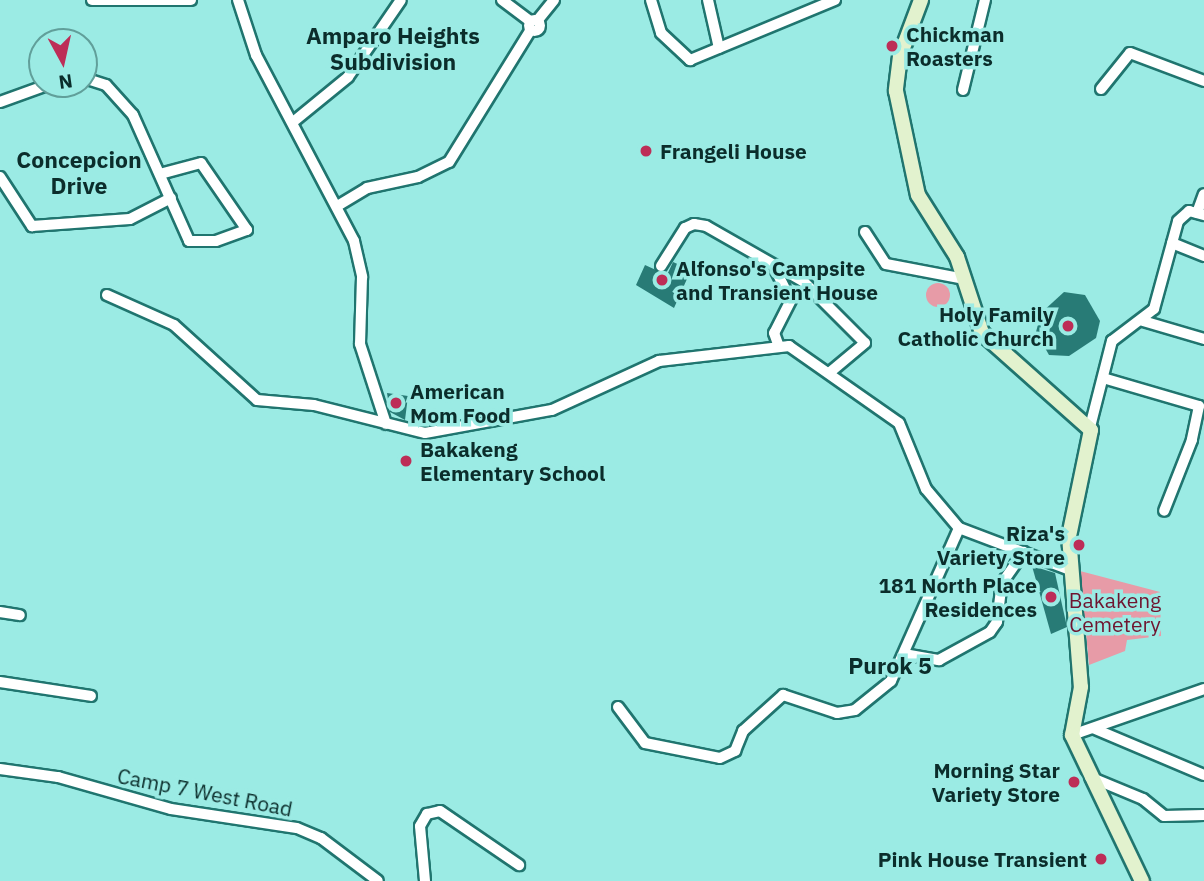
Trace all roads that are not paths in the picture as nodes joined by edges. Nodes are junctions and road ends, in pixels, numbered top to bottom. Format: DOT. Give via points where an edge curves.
graph roads {
  1 [pos="92,0"];
  2 [pos="191,0"];
  3 [pos="238,0"];
  4 [pos="401,0"];
  5 [pos="502,0"];
  6 [pos="554,0"];
  7 [pos="651,0"];
  8 [pos="708,0"];
  9 [pos="835,0"];
  10 [pos="920,0"];
  11 [pos="985,0"];
  12 [pos="533,24"];
  13 [pos="719,48"];
  14 [pos="1204,81"];
  15 [pos="98,86"];
  16 [pos="1101,89"];
  17 [pos="963,90"];
  18 [pos="28,92"];
  19 [pos="0,102"];
  20 [pos="293,122"];
  21 [pos="160,174"];
  22 [pos="0,177"];
  23 [pos="1204,194"];
  24 [pos="171,198"];
  25 [pos="339,205"];
  26 [pos="1201,214"];
  27 [pos="865,232"];
  28 [pos="1172,243"];
  29 [pos="1204,256"];
  30 [pos="661,266"];
  31 [pos="774,267"];
  32 [pos="965,279"];
  33 [pos="107,295"];
  34 [pos="1143,321"];
  35 [pos="1204,339"];
  36 [pos="778,344"];
  37 [pos="830,373"];
  38 [pos="1103,378"];
  39 [pos="386,424"];
  40 [pos="1090,427"];
  41 [pos="1164,511"];
  42 [pos="959,528"];
  43 [pos="1024,552"];
  44 [pos="1070,570"];
  45 [pos="0,612"];
  46 [pos="20,615"];
  47 [pos="904,654"];
  48 [pos="0,682"];
  49 [pos="1204,689"];
  50 [pos="91,696"];
  51 [pos="618,707"];
  52 [pos="1094,729"];
  53 [pos="1072,735"];
  54 [pos="0,769"];
  55 [pos="1204,775"];
  56 [pos="1090,777"];
  57 [pos="1204,815"];
  58 [pos="519,865"];
  59 [pos="378,881"];
  60 [pos="425,881"];
  61 [pos="1142,881"];
  1 -- 2 [label="street"];
  3 -- 20 [label="street" via="256,55"];
  4 -- 20 [label="street" via="348,77"];
  5 -- 12 [label="street"];
  6 -- 12 [label="street"];
  7 -- 13 [label="street" via="661,33 690,60"];
  8 -- 13 [label="street"];
  9 -- 13 [label="street"];
  10 -- 32 [label="main road" via="900,56 898,103 918,195"];
  11 -- 17 [label="street"];
  12 -- 25 [label="street" via="449,162 418,177 367,187"];
  14 -- 16 [label="street" via="1130,53"];
  15 -- 21 [label="street" via="122,99"];
  18 -- 19 [label="street"];
  20 -- 25 [label="street"];
  21 -- 24 [label="street"];
  21 -- 24 [label="street" via="201,163 248,224 237,235 197,243 186,237"];
  22 -- 24 [label="street" via="32,226 130,219"];
  23 -- 26 [label="street"];
  25 -- 39 [label="street" via="361,265 360,344"];
  26 -- 28 [label="street" via="1189,211 1178,221"];
  27 -- 32 [label="street" via="886,264"];
  28 -- 29 [label="street"];
  28 -- 34 [label="street" via="1154,309"];
  30 -- 31 [label="street" via="685,228 694,224"];
  31 -- 36 [label="street" via="791,300 774,333"];
  31 -- 37 [label="street" via="804,282 863,338 863,348"];
  32 -- 40 [label="main road" via="982,333"];
  33 -- 39 [label="street" via="174,325 249,396"];
  34 -- 35 [label="street"];
  34 -- 38 [label="street" via="1112,341"];
  36 -- 37 [label="street"];
  36 -- 39 [label="street" via="723,358 648,364 552,410 434,433"];
  37 -- 42 [label="street" via="905,429 926,489"];
  38 -- 40 [label="street"];
  38 -- 41 [label="street" via="1199,406"];
  40 -- 44 [label="main road" via="1069,536"];
  42 -- 43 [label="street"];
  42 -- 47 [label="street"];
  43 -- 44 [label="street"];
  43 -- 47 [label="street" via="1002,583 997,622 990,632 939,660"];
  44 -- 53 [label="main road" via="1081,687"];
  45 -- 46 [label="street"];
  47 -- 51 [label="street" via="891,681 855,710 836,713 781,696 743,731 726,757 645,743"];
  48 -- 50 [label="street"];
  49 -- 52 [label="street"];
  52 -- 53 [label="street"];
  52 -- 55 [label="street"];
  53 -- 56 [label="main road"];
  54 -- 59 [label="street, Camp 7 West Road" via="58,777 172,809 270,822 321,838"];
  56 -- 57 [label="street" via="1143,799 1164,816"];
  56 -- 61 [label="main road"];
  58 -- 60 [label="street" via="440,811 427,814 420,826"];
}
